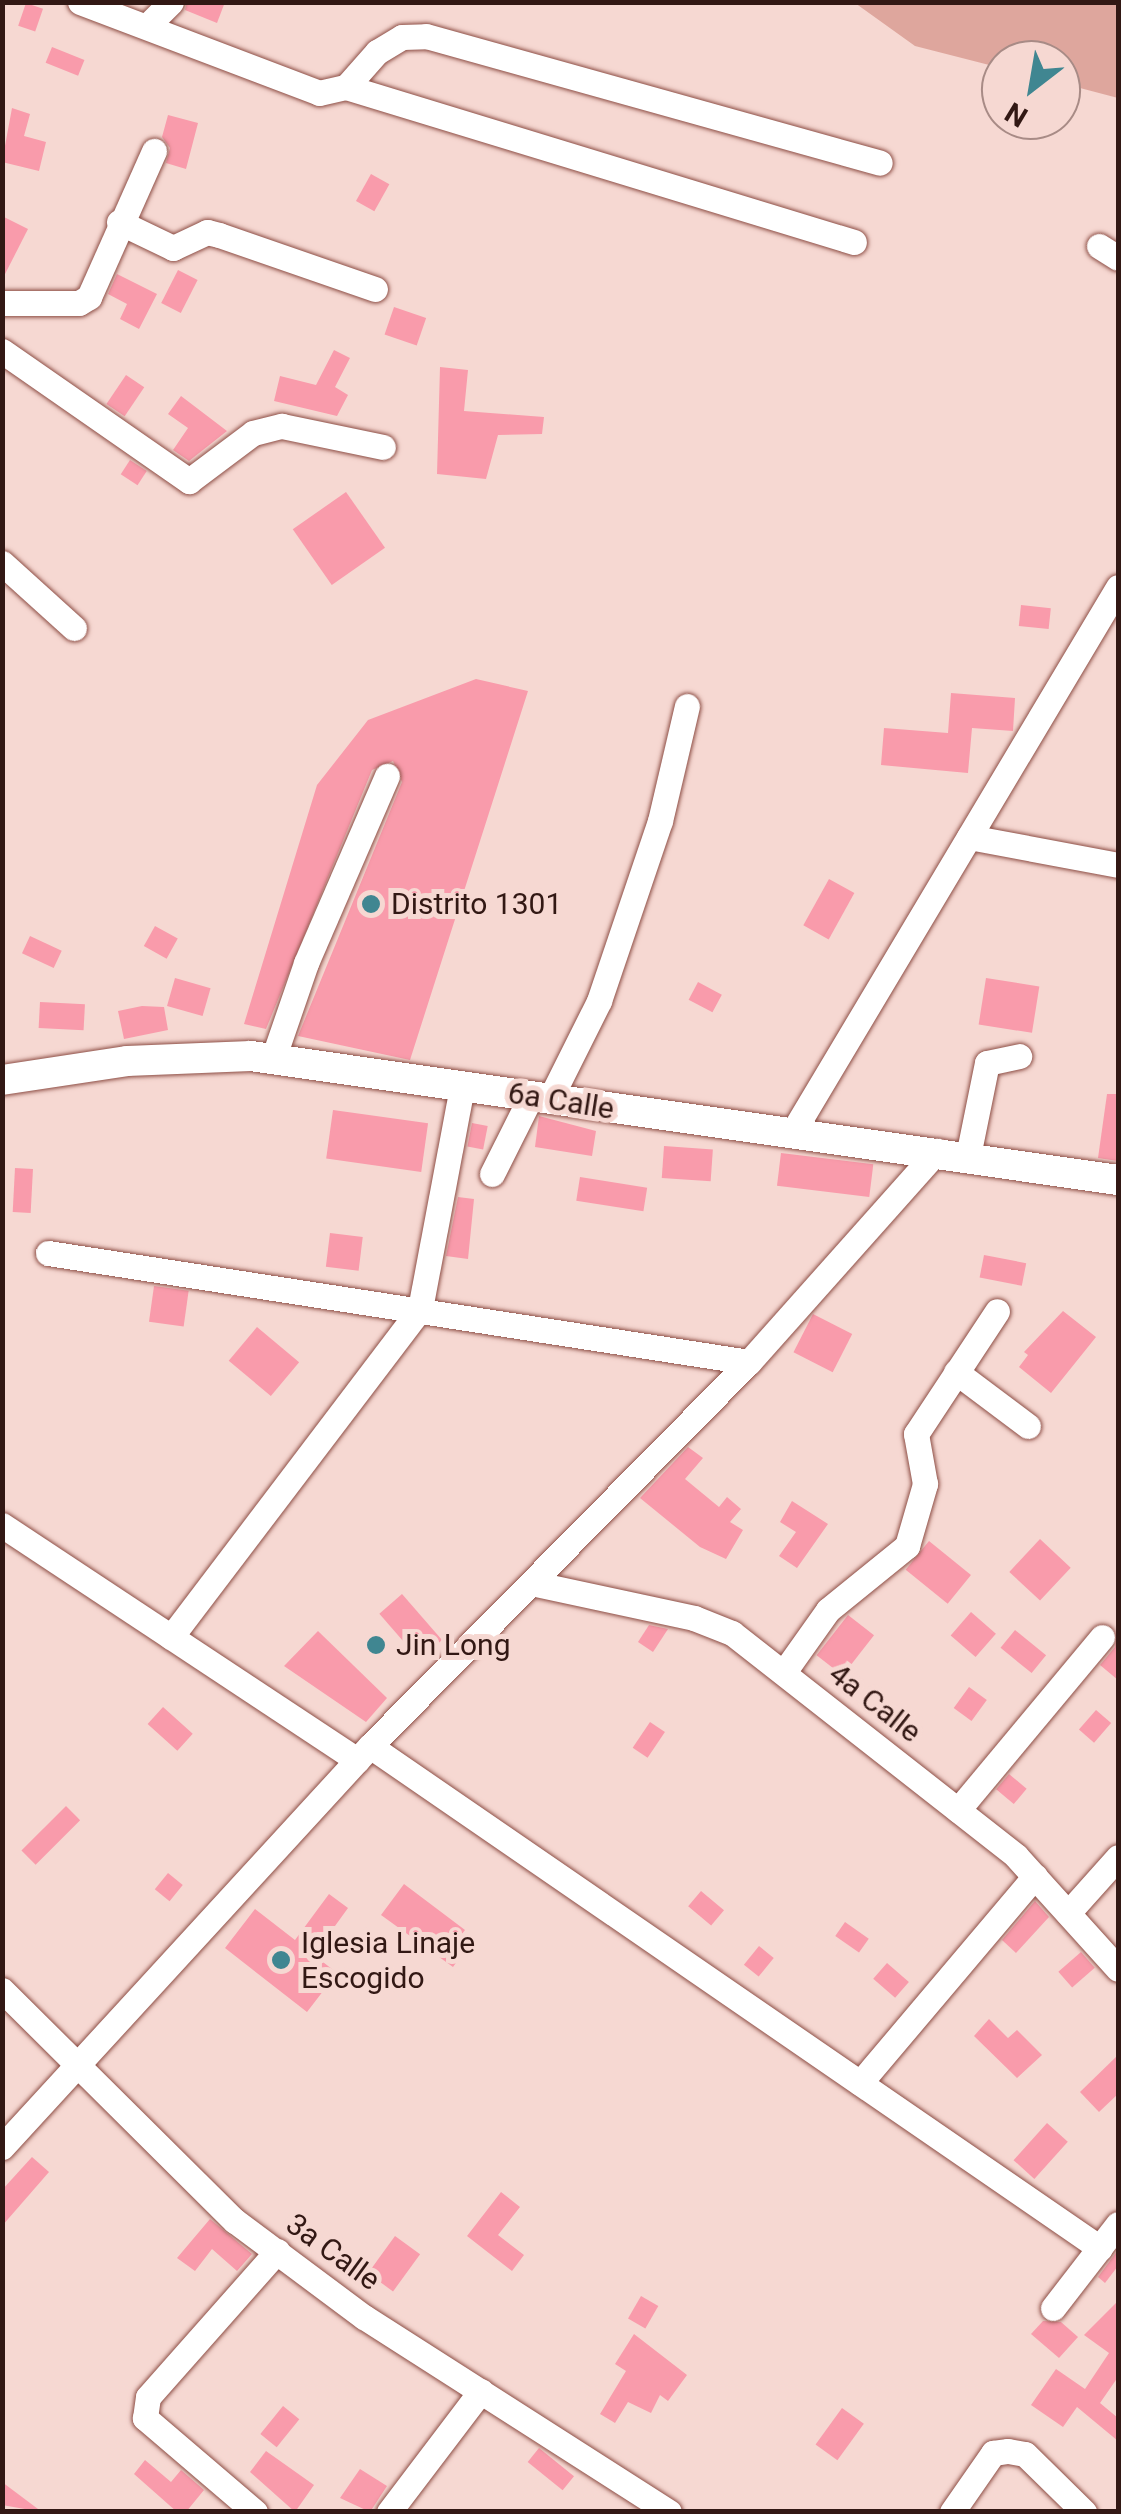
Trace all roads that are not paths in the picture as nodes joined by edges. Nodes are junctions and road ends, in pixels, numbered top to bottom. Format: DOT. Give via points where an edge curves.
graph roads {
  1 [pos="80,2"];
  2 [pos="172,2"];
  3 [pos="149,24"];
  4 [pos="346,87"];
  5 [pos="154,151"];
  6 [pos="880,163"];
  7 [pos="120,222"];
  8 [pos="854,242"];
  9 [pos="375,289"];
  10 [pos="2,303"];
  11 [pos="2,351"];
  12 [pos="383,446"];
  13 [pos="2,563"];
  14 [pos="1118,588"];
  15 [pos="74,628"];
  16 [pos="688,706"];
  17 [pos="387,776"];
  18 [pos="970,836"];
  19 [pos="1118,865"];
  20 [pos="1019,1056"];
  21 [pos="273,1060"];
  22 [pos="2,1080"];
  23 [pos="462,1086"];
  24 [pos="540,1098"];
  25 [pos="791,1135"];
  26 [pos="937,1151"];
  27 [pos="968,1156"];
  28 [pos="492,1174"];
  29 [pos="1118,1180"];
  30 [pos="48,1253"];
  31 [pos="420,1309"];
  32 [pos="996,1311"];
  33 [pos="749,1362"];
  34 [pos="956,1372"];
  35 [pos="1028,1426"];
  36 [pos="2,1525"];
  37 [pos="536,1584"];
  38 [pos="171,1637"];
  39 [pos="1102,1637"];
  40 [pos="784,1672"];
  41 [pos="363,1753"];
  42 [pos="958,1810"];
  43 [pos="1118,1857"];
  44 [pos="1035,1876"];
  45 [pos="1068,1913"];
  46 [pos="1118,1969"];
  47 [pos="2,1990"];
  48 [pos="77,2068"];
  49 [pos="860,2082"];
  50 [pos="2,2147"];
  51 [pos="1118,2224"];
  52 [pos="1100,2248"];
  53 [pos="277,2251"];
  54 [pos="1053,2308"];
  55 [pos="481,2391"];
  56 [pos="255,2512"];
  57 [pos="388,2512"];
  58 [pos="669,2512"];
  59 [pos="952,2512"];
  60 [pos="1084,2512"];
  1 -- 3 [label="street"];
  2 -- 3 [label="street"];
  3 -- 4 [label="street" via="319,93"];
  4 -- 6 [label="street" via="377,52 402,37 426,36"];
  4 -- 8 [label="street"];
  5 -- 7 [label="street"];
  7 -- 9 [label="street" via="173,248 207,232 219,234"];
  7 -- 10 [label="street" via="84,302"];
  11 -- 12 [label="street" via="190,481 253,433 282,426"];
  13 -- 15 [label="street"];
  14 -- 18 [label="street"];
  16 -- 24 [label="street" via="660,821 599,1001"];
  17 -- 21 [label="street" via="306,963"];
  18 -- 19 [label="street"];
  18 -- 25 [label="street"];
  20 -- 27 [label="street" via="986,1063"];
  21 -- 22 [label="main road, 6a Calle" via="127,1060"];
  21 -- 23 [label="main road, 6a Calle"];
  23 -- 24 [label="main road, 6a Calle"];
  23 -- 31 [label="street"];
  24 -- 25 [label="main road, 6a Calle"];
  24 -- 28 [label="street"];
  25 -- 26 [label="main road, 6a Calle"];
  26 -- 27 [label="main road, 6a Calle"];
  26 -- 33 [label="street"];
  27 -- 29 [label="main road, 6a Calle"];
  30 -- 31 [label="street"];
  31 -- 33 [label="street"];
  31 -- 38 [label="street"];
  32 -- 34 [label="street"];
  33 -- 37 [label="street"];
  34 -- 35 [label="street"];
  34 -- 40 [label="street" via="916,1434 925,1484 907,1546 828,1610"];
  36 -- 38 [label="street"];
  37 -- 40 [label="street, 4a Calle" via="694,1618 732,1633"];
  37 -- 41 [label="street"];
  38 -- 41 [label="street"];
  39 -- 42 [label="street"];
  40 -- 42 [label="street, 4a Calle"];
  41 -- 48 [label="street"];
  41 -- 49 [label="street"];
  42 -- 44 [label="street, 4a Calle"];
  43 -- 45 [label="street"];
  44 -- 45 [label="street, 4a Calle"];
  44 -- 49 [label="street"];
  45 -- 46 [label="street, 4a Calle"];
  47 -- 48 [label="street, 3a Calle"];
  48 -- 50 [label="street"];
  48 -- 53 [label="street, 3a Calle" via="235,2221"];
  49 -- 52 [label="street"];
  51 -- 52 [label="street"];
  52 -- 54 [label="street"];
  53 -- 55 [label="street, 3a Calle"];
  53 -- 56 [label="street" via="148,2397 145,2418"];
  55 -- 57 [label="street"];
  55 -- 58 [label="street, 3a Calle"];
  59 -- 60 [label="street" via="994,2453 1008,2451 1026,2454"];
}
